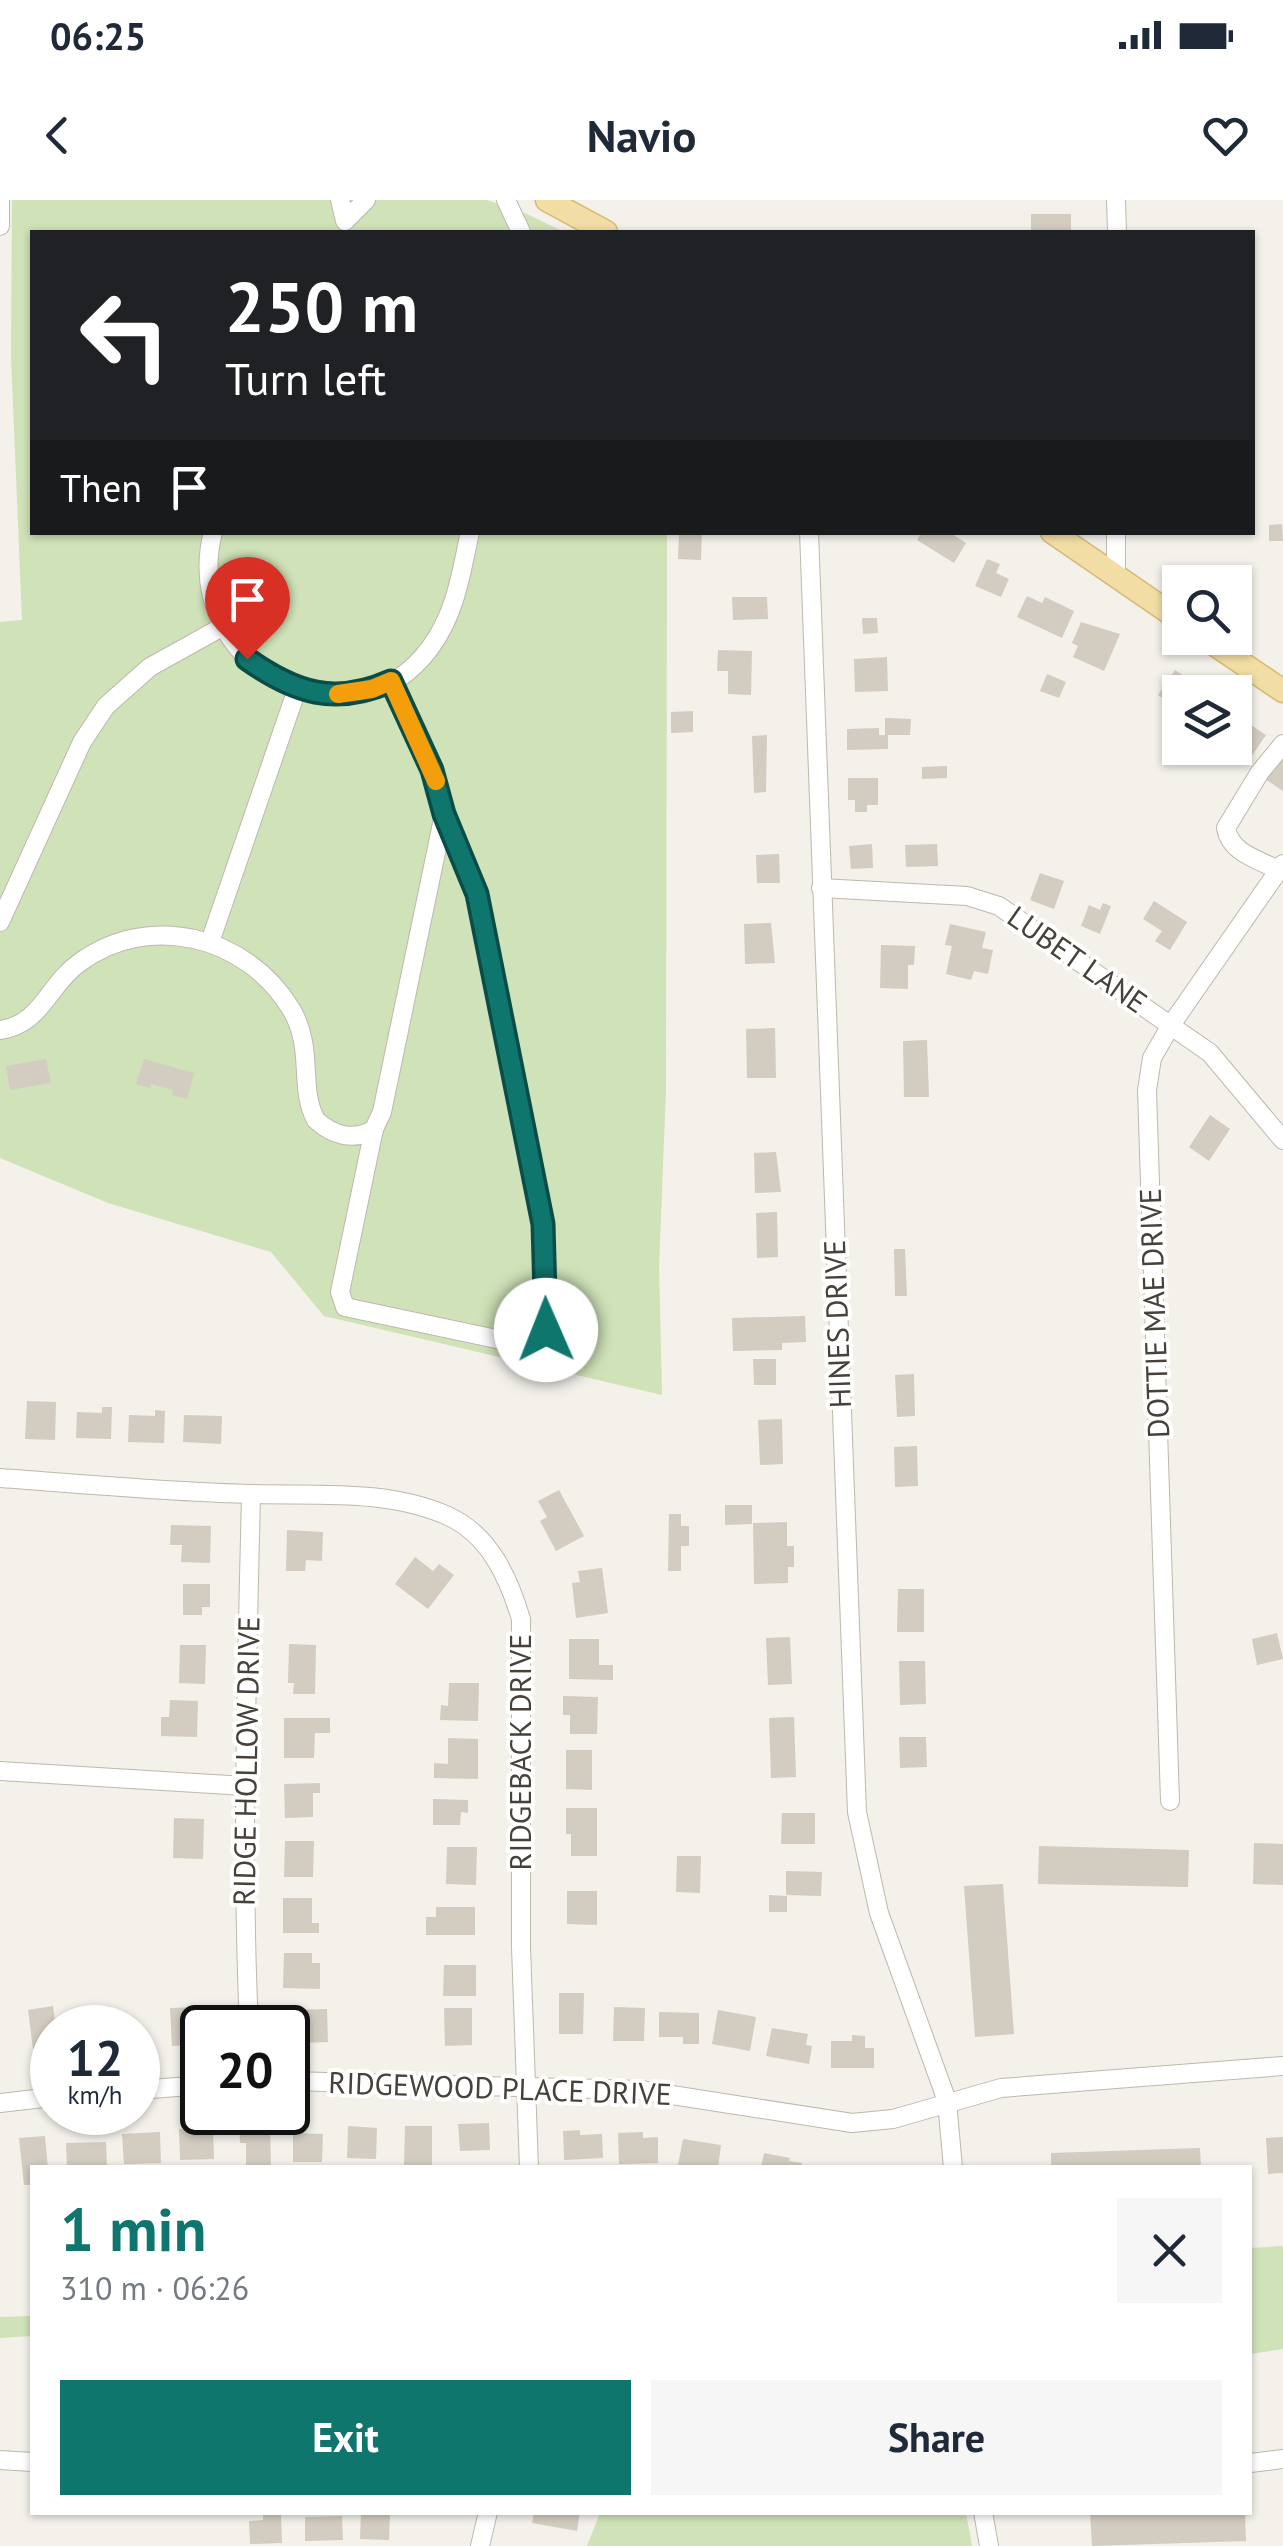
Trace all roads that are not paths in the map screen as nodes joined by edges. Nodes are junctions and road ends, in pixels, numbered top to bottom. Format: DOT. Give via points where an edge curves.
graph roads {
  1 [pos="0,200"];
  2 [pos="340,200"];
  3 [pos="366,200"];
  4 [pos="506,200"];
  5 [pos="547,200"];
  6 [pos="1116,200"];
  7 [pos="580,209"];
  8 [pos="0,226"];
  9 [pos="343,227"];
  10 [pos="519,230"];
  11 [pos="604,230"];
  12 [pos="1117,230"];
  13 [pos="213,535"];
  14 [pos="469,535"];
  15 [pos="810,535"];
  16 [pos="1056,535"];
  17 [pos="1116,535"];
  18 [pos="1116,576"];
  19 [pos="1162,608"];
  20 [pos="222,627"];
  21 [pos="1230,655"];
  22 [pos="391,681"];
  23 [pos="297,690"];
  24 [pos="1283,691"];
  25 [pos="1283,744"];
  26 [pos="444,814"];
  27 [pos="1281,867"];
  28 [pos="821,888"];
  29 [pos="0,922"];
  30 [pos="210,942"];
  31 [pos="1171,1025"];
  32 [pos="0,1030"];
  33 [pos="374,1129"];
  34 [pos="1283,1140"];
  35 [pos="0,1478"];
  36 [pos="251,1494"];
  37 [pos="0,1771"];
  38 [pos="245,1786"];
  39 [pos="1170,1802"];
  40 [pos="248,2005"];
  41 [pos="1283,2066"];
  42 [pos="310,2081"];
  43 [pos="524,2086"];
  44 [pos="30,2100"];
  45 [pos="948,2101"];
  46 [pos="0,2103"];
  47 [pos="528,2165"];
  48 [pos="953,2165"];
  49 [pos="1283,2459"];
  50 [pos="0,2460"];
  51 [pos="30,2462"];
  52 [pos="1252,2463"];
  53 [pos="487,2515"];
  54 [pos="984,2515"];
  55 [pos="480,2546"];
  56 [pos="989,2546"];
  1 -- 8 [label="street"];
  2 -- 9 [label="street"];
  3 -- 9 [label="street"];
  4 -- 10 [label="street"];
  5 -- 7 [label="main road"];
  6 -- 12 [label="street"];
  7 -- 11 [label="main road"];
  13 -- 20 [label="street" via="210,582"];
  14 -- 22 [label="street" via="444,627 417,663"];
  15 -- 28 [label="street, HINES DRIVE"];
  16 -- 18 [label="main road"];
  17 -- 18 [label="street"];
  18 -- 19 [label="main road"];
  20 -- 23 [label="street" via="247,659"];
  20 -- 29 [label="street" via="136,677 97,718"];
  21 -- 24 [label="main road"];
  22 -- 23 [label="street" via="341,694"];
  22 -- 26 [label="street" via="432,770"];
  23 -- 30 [label="street"];
  25 -- 27 [label="street" via="1226,828 1238,850"];
  26 -- 33 [label="street"];
  26 -- 33 [label="street" via="477,894 543,1224 546,1330 537,1340 520,1344 345,1307 340,1292"];
  27 -- 31 [label="street, DOTTIE MAE DRIVE"];
  28 -- 31 [label="street, LUBET LANE" via="984,900 1041,932"];
  28 -- 45 [label="street, HINES DRIVE" via="857,1812 880,1913"];
  30 -- 32 [label="street" via="162,936 104,948 68,972 28,1021"];
  30 -- 33 [label="street" via="262,972 290,1007 303,1036 316,1120 346,1136"];
  31 -- 34 [label="street, LUBET LANE" via="1210,1053"];
  31 -- 39 [label="street, DOTTIE MAE DRIVE" via="1152,1058 1148,1090"];
  35 -- 36 [label="street, RIDGEBACK DRIVE"];
  36 -- 38 [label="street, RIDGE HOLLOW DRIVE"];
  36 -- 43 [label="street, RIDGEBACK DRIVE" via="406,1502 451,1518 482,1541 509,1578 521,1619"];
  37 -- 38 [label="street"];
  38 -- 40 [label="street, RIDGE HOLLOW DRIVE"];
  41 -- 45 [label="street, RIDGEWOOD PLACE DRIVE" via="1000,2088"];
  42 -- 43 [label="street, RIDGEWOOD PLACE DRIVE"];
  43 -- 45 [label="street, RIDGEWOOD PLACE DRIVE" via="640,2090 852,2123 892,2119"];
  43 -- 47 [label="street, RIDGEBACK DRIVE"];
  44 -- 46 [label="street"];
  45 -- 48 [label="street, HINES DRIVE"];
  49 -- 52 [label="street"];
  50 -- 51 [label="street"];
  53 -- 55 [label="street"];
  54 -- 56 [label="street"];
}
